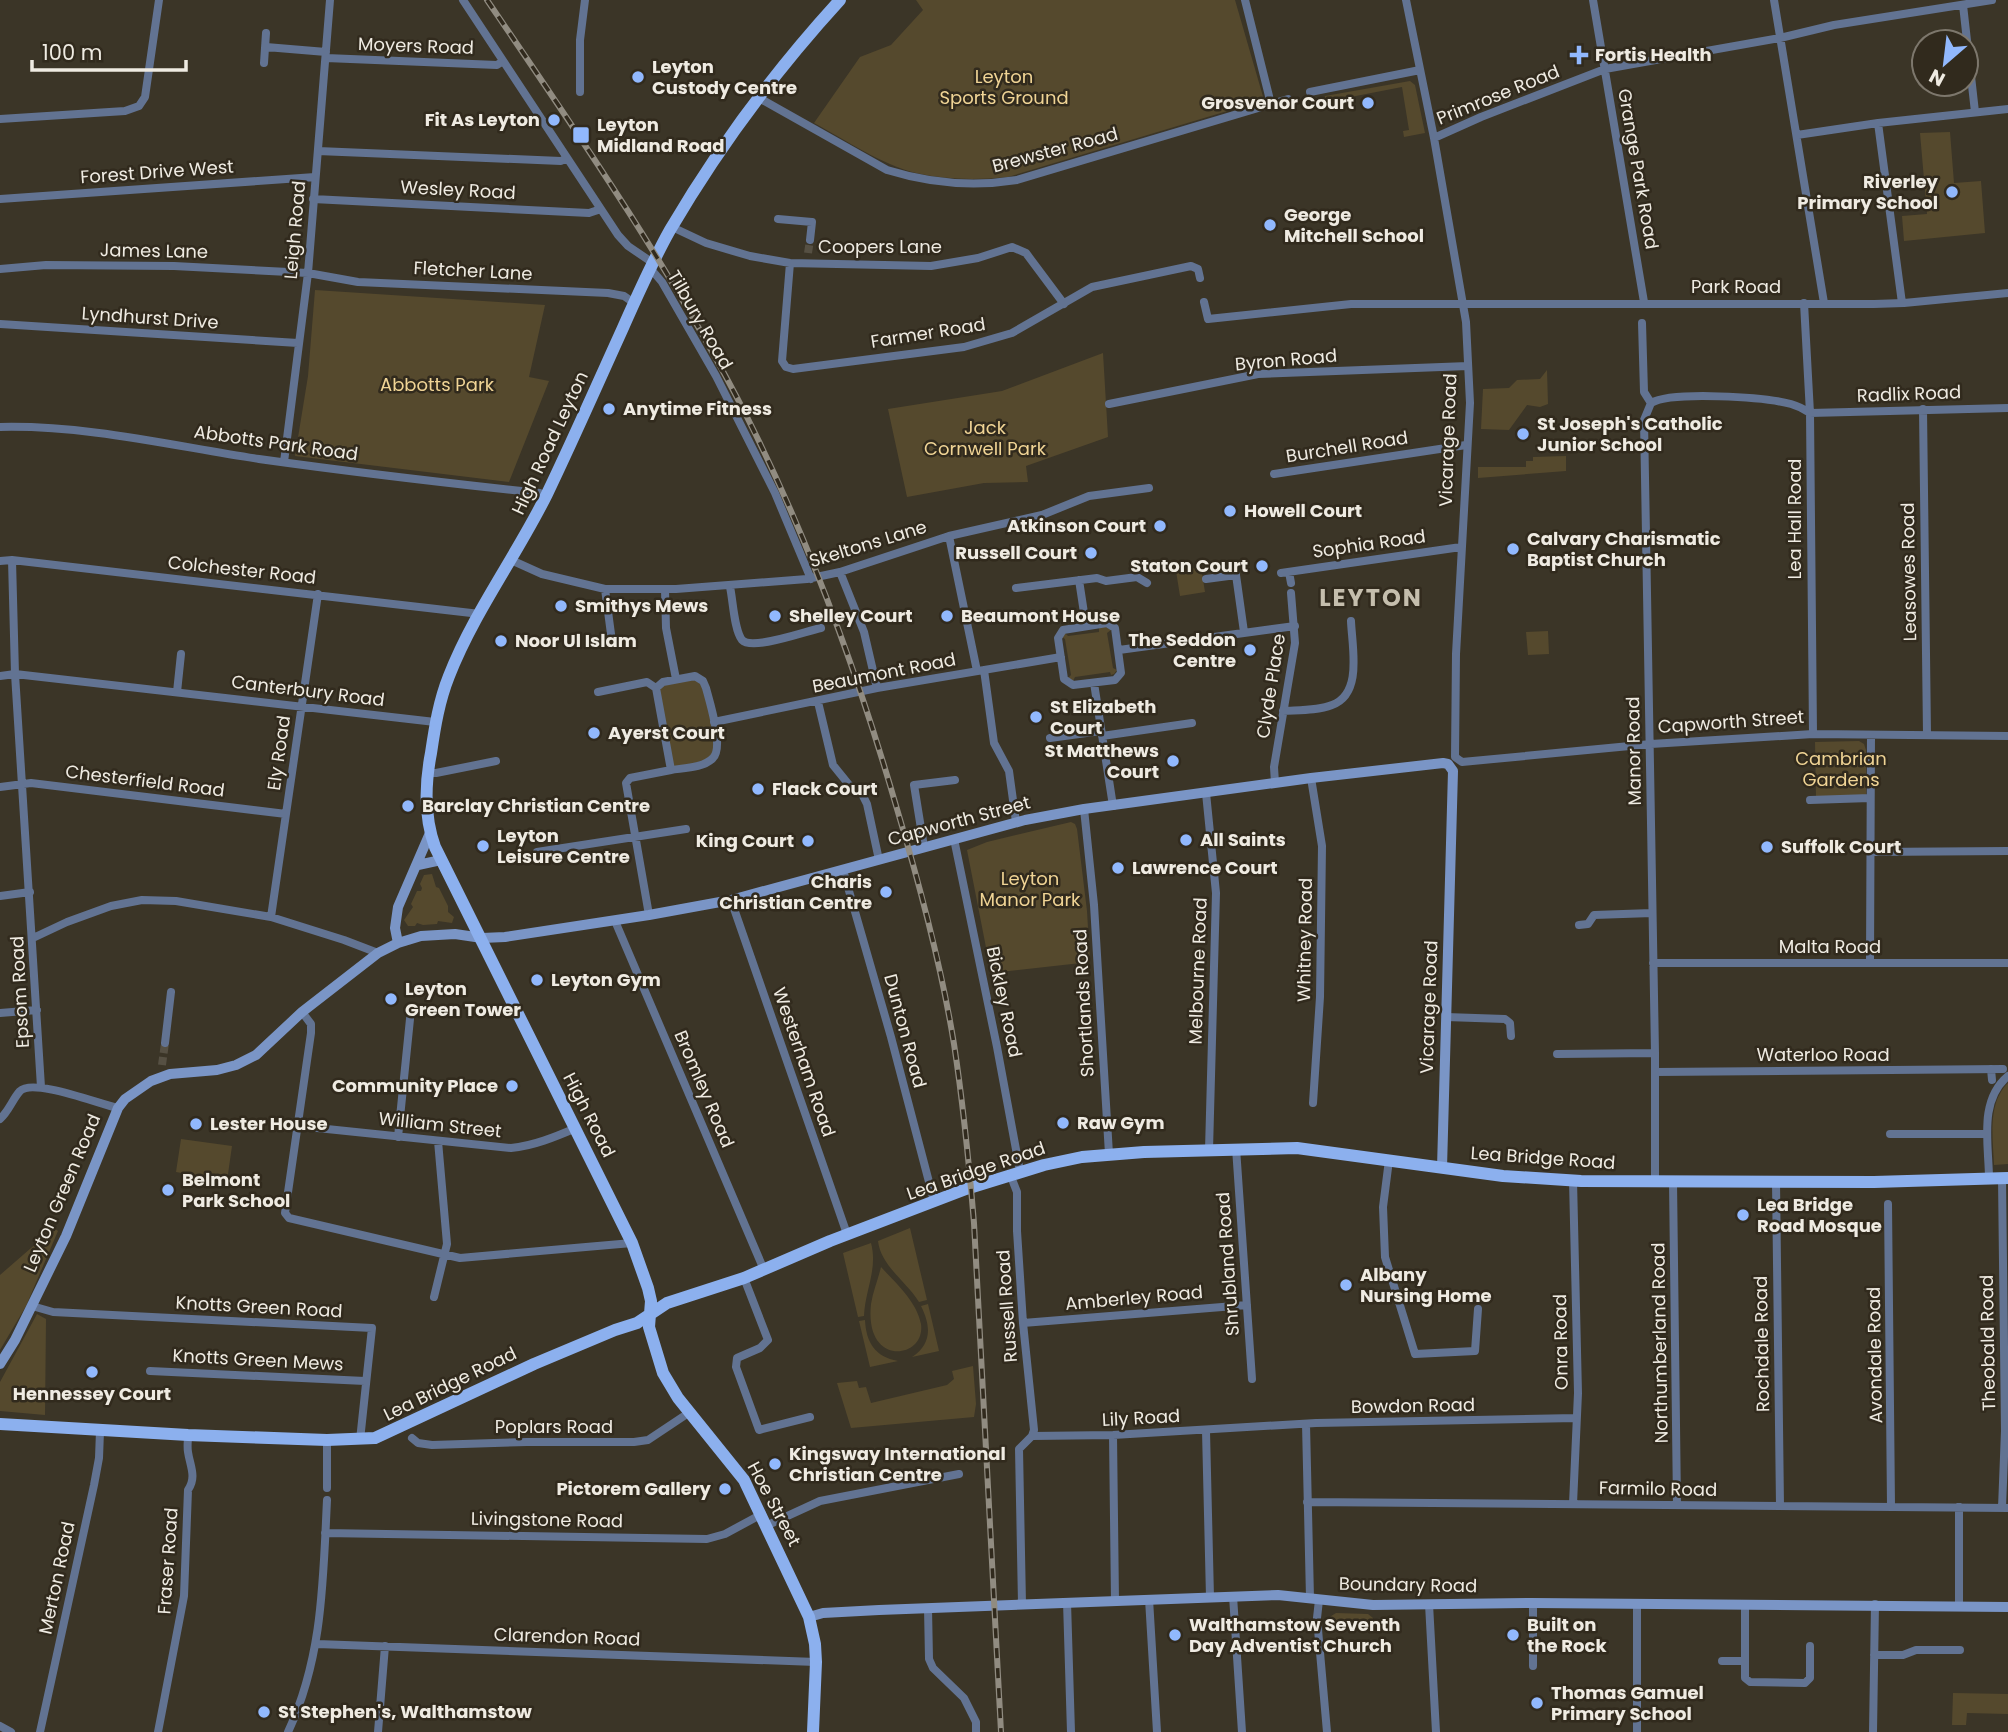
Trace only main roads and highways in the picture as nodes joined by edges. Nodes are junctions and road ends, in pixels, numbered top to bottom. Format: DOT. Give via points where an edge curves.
graph roads {
  1 [pos="840,0"];
  2 [pos="482,938"];
  3 [pos="2000,1179"];
  4 [pos="651,1313"];
  5 [pos="0,1424"];
  6 [pos="813,1732"];
  1 -- 2 [label="main road, High Road Leyton" via="759,98 672,227 546,496 454,663 435,722 427,773 430,833"];
  2 -- 4 [label="main road, High Road" via="632,1243 649,1288"];
  3 -- 4 [label="main road, Lea Bridge Road" via="1573,1180 1503,1176 1297,1148 1109,1154 1015,1173 934,1201"];
  4 -- 5 [label="main road, Lea Bridge Road" via="637,1324 534,1364 383,1436 360,1440"];
  4 -- 6 [label="main road, Hoe Street" via="649,1327 668,1383 737,1468 809,1617 816,1662"];
}
